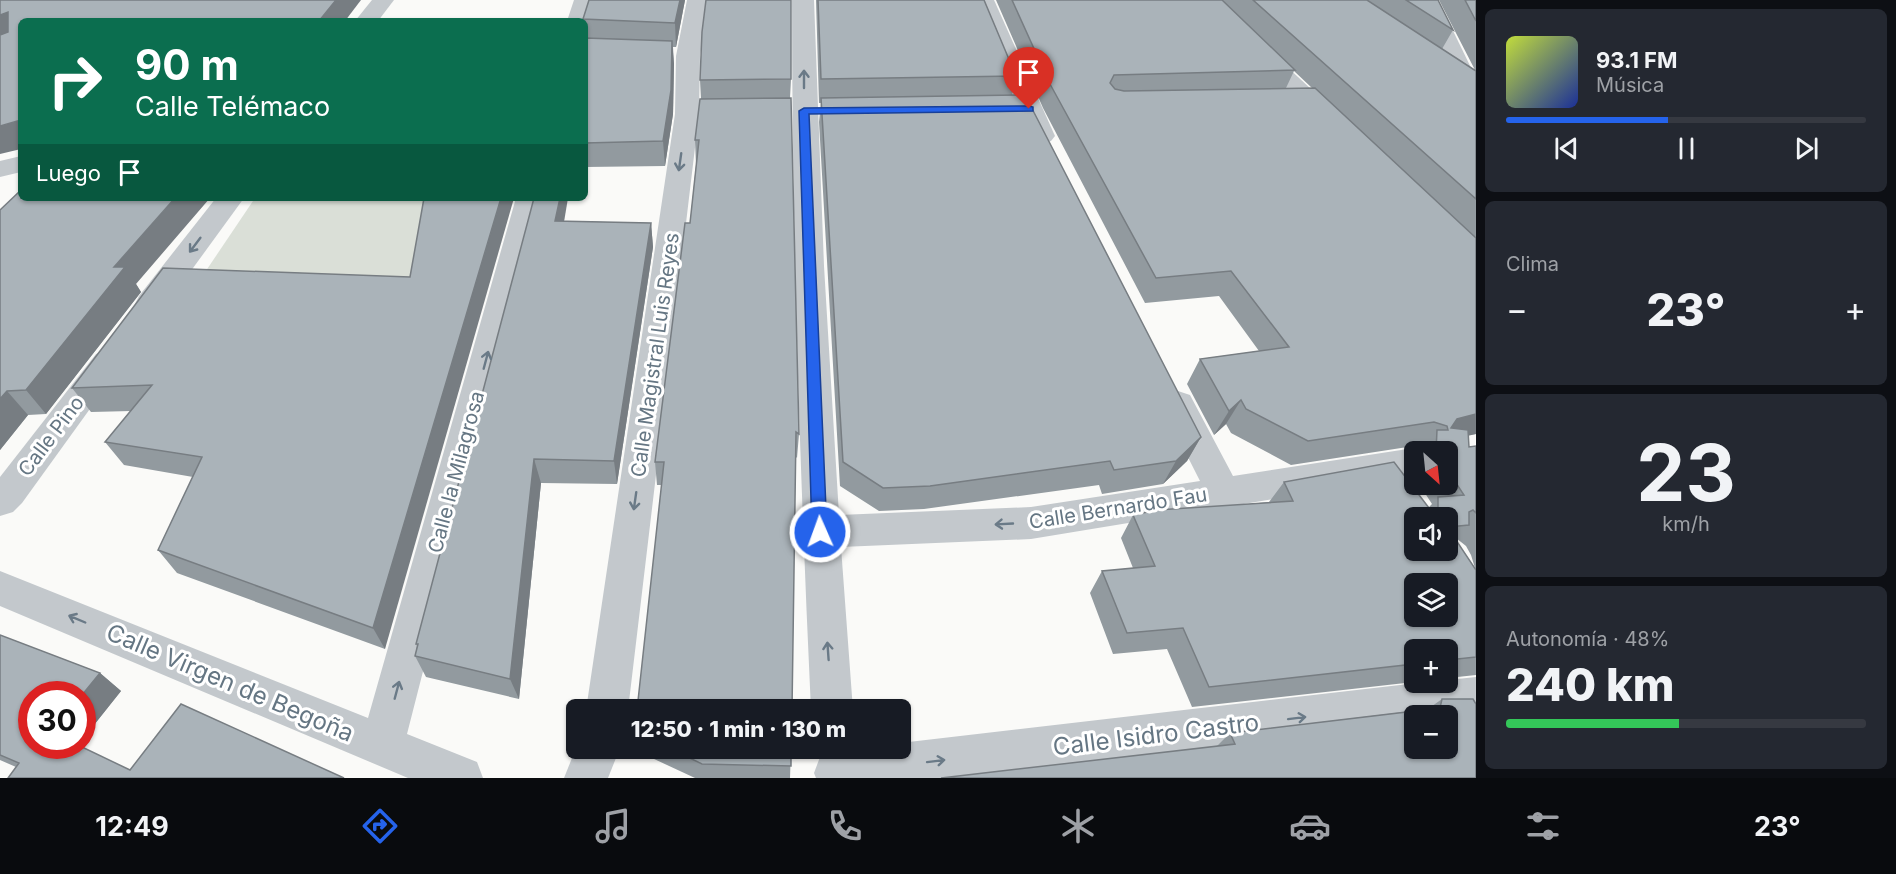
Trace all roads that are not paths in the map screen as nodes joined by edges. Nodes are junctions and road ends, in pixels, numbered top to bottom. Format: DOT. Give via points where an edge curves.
graph roads {
  1 [pos="383,0"];
  2 [pos="585,0"];
  3 [pos="698,0"];
  4 [pos="803,0"];
  5 [pos="983,0"];
  6 [pos="1203,0"];
  7 [pos="1428,0"];
  8 [pos="368,18"];
  9 [pos="579,18"];
  10 [pos="1436,63"];
  11 [pos="1472,88"];
  12 [pos="1277,103"];
  13 [pos="1312,103"];
  14 [pos="1346,136"];
  15 [pos="1056,162"];
  16 [pos="18,165"];
  17 [pos="0,169"];
  18 [pos="228,201"];
  19 [pos="529,201"];
  20 [pos="1169,385"];
  21 [pos="1400,474"];
  22 [pos="1223,492"];
  23 [pos="0,501"];
  24 [pos="820,532"];
  25 [pos="0,588"];
  26 [pos="1476,697"];
  27 [pos="609,699"];
  28 [pos="831,699"];
  29 [pos="382,746"];
  30 [pos="594,759"];
  31 [pos="836,766"];
  32 [pos="461,778"];
  33 [pos="586,778"];
  1 -- 8 [label="street"];
  2 -- 9 [label="street"];
  3 -- 27 [label="street, Calle Magistral Luis Reyes, one-way" via="677,56 699,114"];
  24 -- 4 [label="street, one-way" via="803,112"];
  5 -- 15 [label="street" via="1017,109"];
  6 -- 13 [label="street"];
  7 -- 11 [label="street"];
  10 -- 11 [label="street"];
  12 -- 13 [label="street"];
  13 -- 14 [label="street"];
  16 -- 17 [label="street"];
  18 -- 23 [label="street, Calle Pino, one-way"];
  29 -- 19 [label="street, Calle la Milagrosa, one-way"];
  20 -- 22 [label="street"];
  21 -- 22 [label="street, Calle Bernardo Fau"];
  22 -- 24 [label="street, Calle Bernardo Fau, one-way" via="1031,523"];
  28 -- 24 [label="street, one-way"];
  29 -- 25 [label="street, Calle Virgen de Begoña, one-way"];
  31 -- 26 [label="street, Calle Isidro Castro, one-way"];
  29 -- 32 [label="street, Calle Virgen de Begoña"];
  30 -- 33 [label="street"];
}
